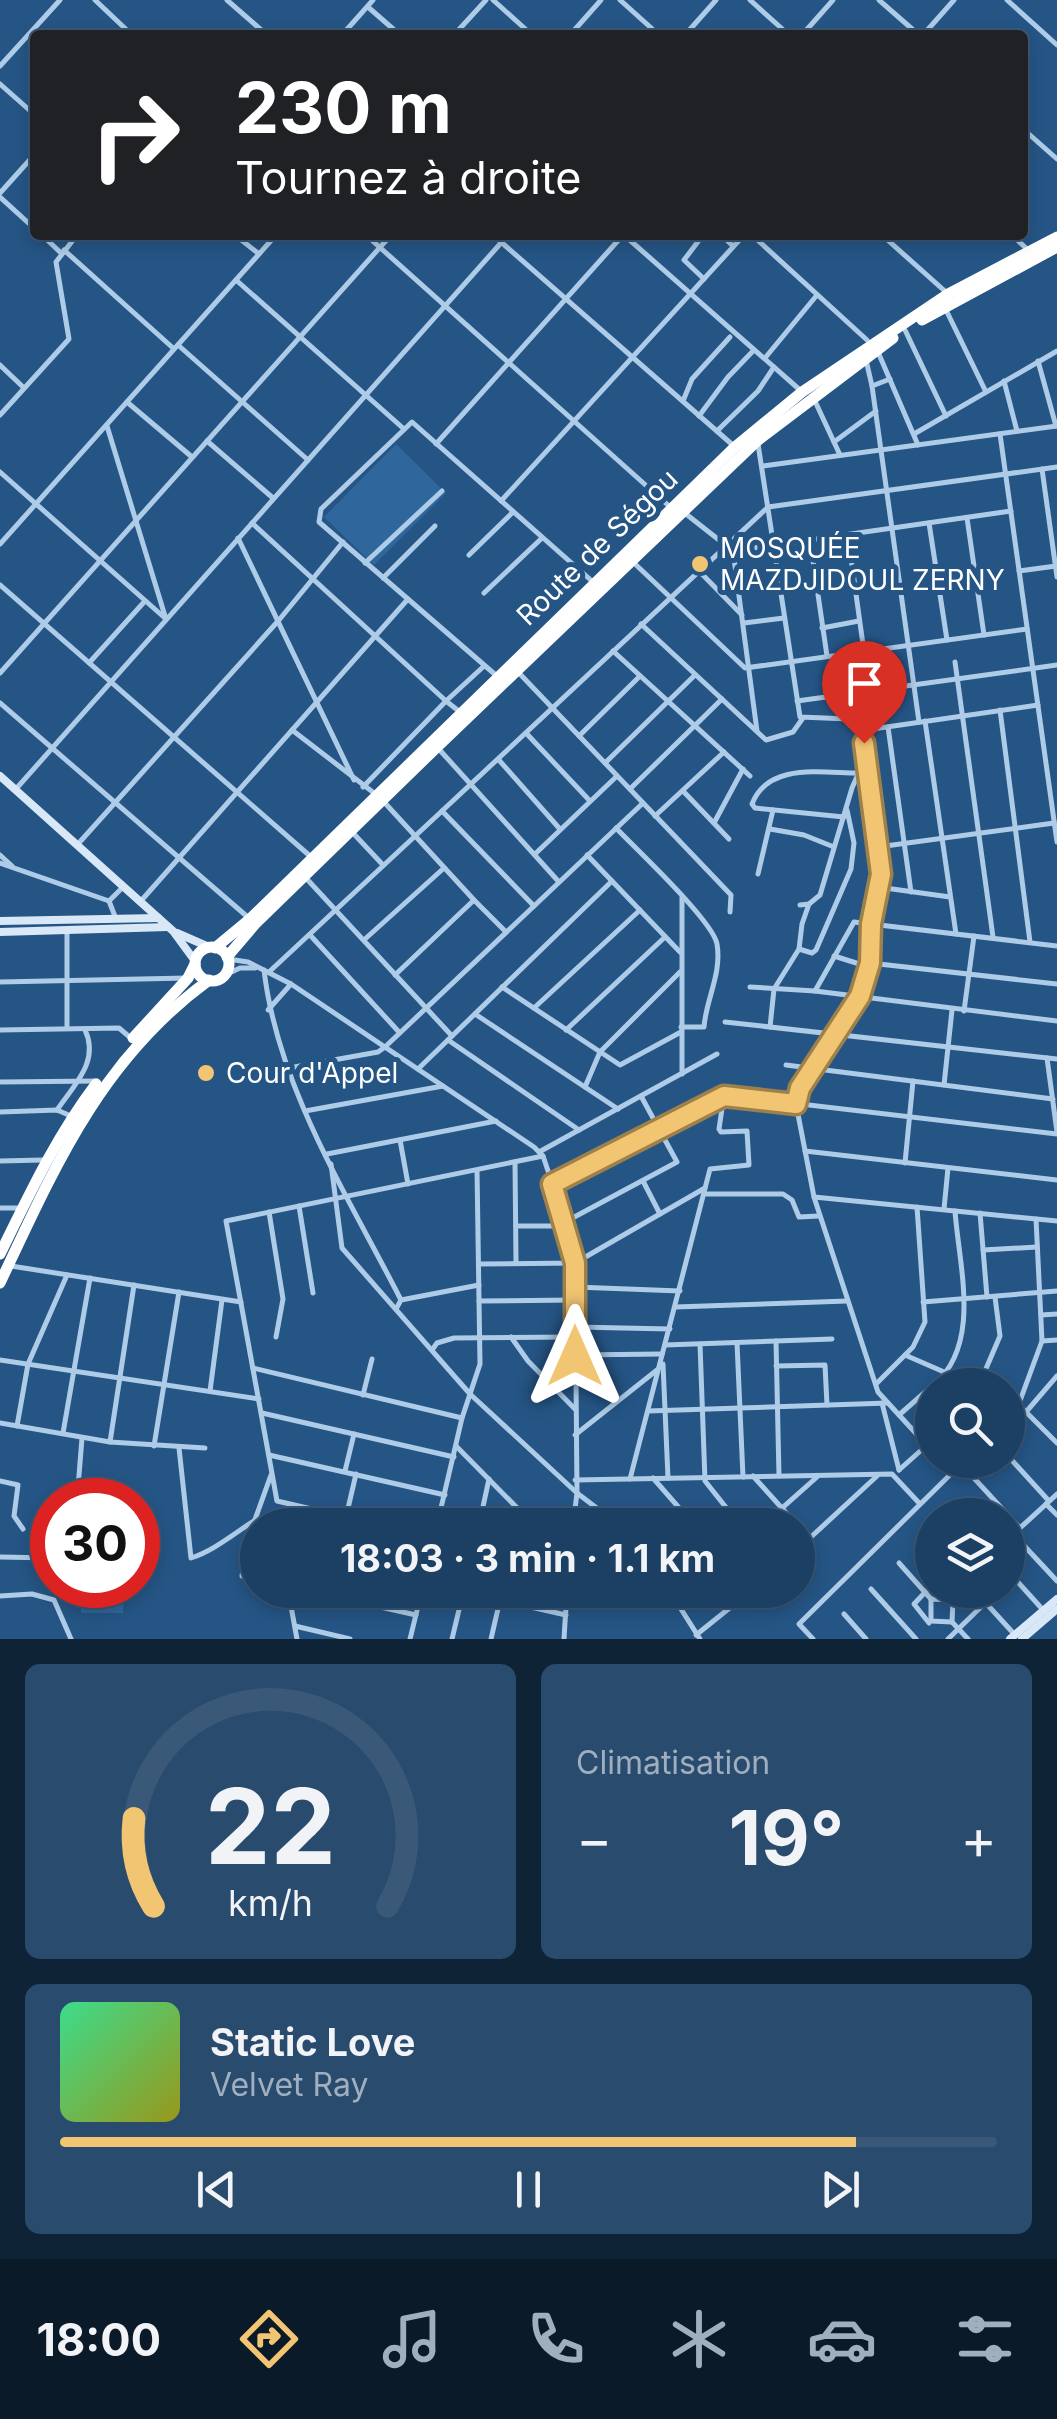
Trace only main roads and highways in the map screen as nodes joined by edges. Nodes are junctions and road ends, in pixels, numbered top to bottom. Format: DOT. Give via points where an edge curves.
graph roads {
  1 [pos="1057,238"];
  2 [pos="1057,247"];
  3 [pos="808,395"];
  4 [pos="677,509"];
  5 [pos="0,776"];
  6 [pos="380,798"];
  7 [pos="158,918"];
  8 [pos="0,921"];
  9 [pos="171,929"];
  10 [pos="0,932"];
  11 [pos="212,948"];
  12 [pos="228,958"];
  13 [pos="195,962"];
  14 [pos="209,980"];
  15 [pos="4,1260"];
  16 [pos="0,1283"];
  17 [pos="1057,1600"];
  18 [pos="1057,1610"];
  19 [pos="1016,1638"];
  1 -- 3 [label="highway, Route de Ségou" via="948,294"];
  2 -- 3 [label="highway, Route de Ségou" via="954,300"];
  3 -- 4 [label="highway, Route de Ségou"];
  3 -- 4 [label="highway, Route de Ségou" via="735,447"];
  4 -- 6 [label="highway, Route de Ségou" via="460,713"];
  4 -- 6 [label="highway, Route de Ségou" via="632,561"];
  5 -- 7 [label="main road"];
  6 -- 11 [label="highway, Route de Ségou"];
  6 -- 12 [label="highway, Route de Ségou"];
  7 -- 8 [label="main road"];
  7 -- 9 [label="main road"];
  9 -- 10 [label="main road"];
  9 -- 11 [label="main road"];
  9 -- 13 [label="main road"];
  11 -- 12 [label="highway"];
  11 -- 13 [label="highway, Route de Ségou"];
  12 -- 14 [label="highway, Route de Ségou" via="224,975"];
  13 -- 14 [label="highway"];
  13 -- 15 [label="highway, Route de Ségou" via="72,1116 23,1208"];
  14 -- 15 [label="highway, Route de Ségou" via="137,1044 104,1084"];
  15 -- 16 [label="highway, Route de Ségou"];
  17 -- 19 [label="main road"];
  18 -- 19 [label="main road"];
}
